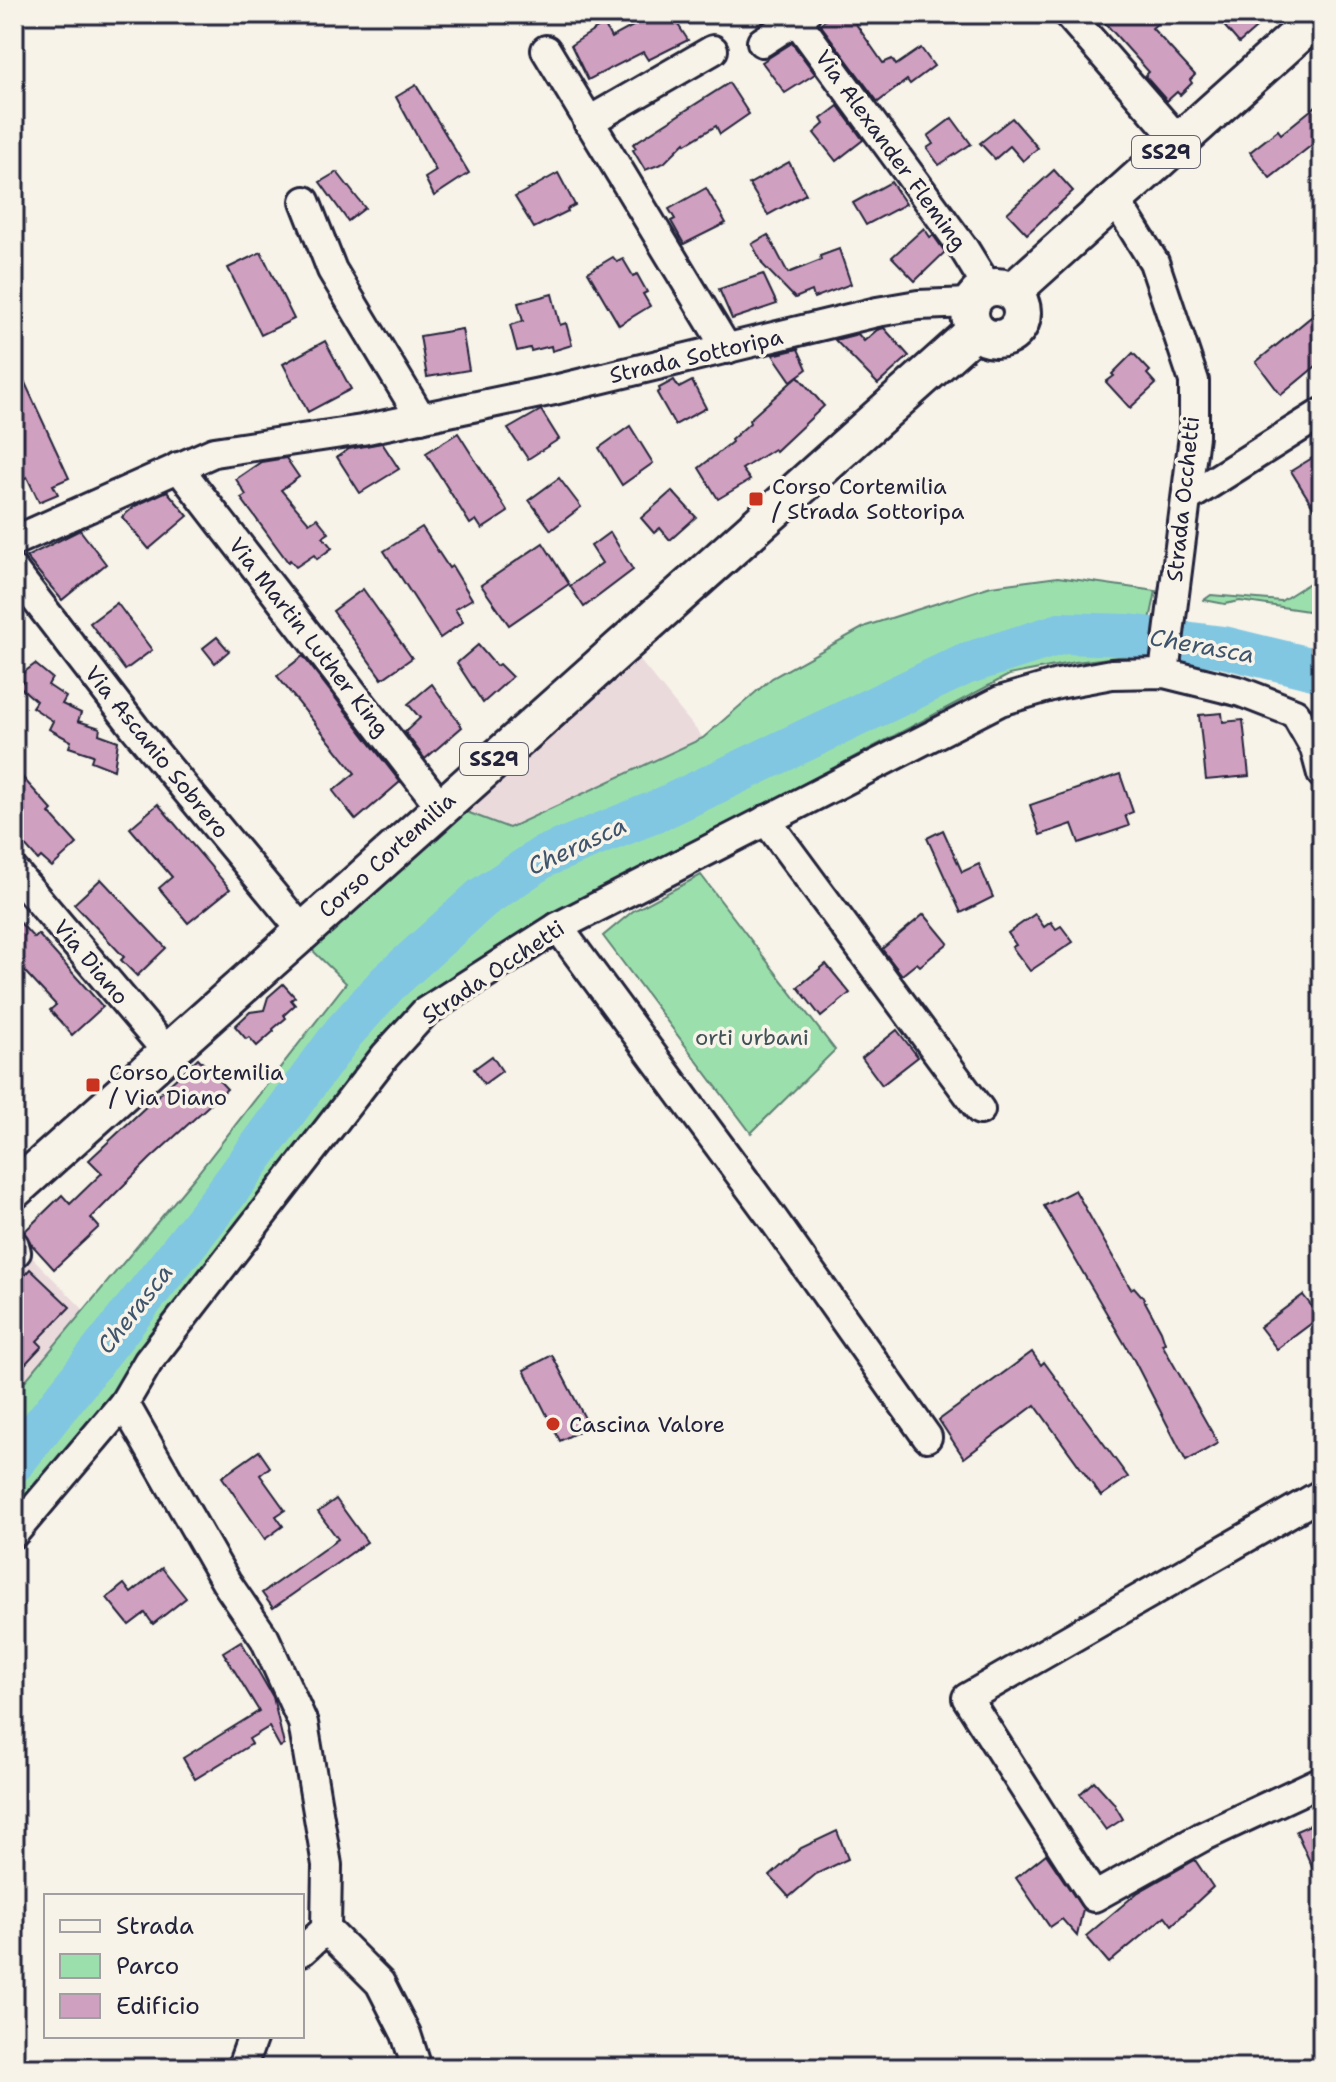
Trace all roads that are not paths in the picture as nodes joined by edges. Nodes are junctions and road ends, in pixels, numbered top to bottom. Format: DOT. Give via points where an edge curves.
graph roads {
  1 [pos="1068,14"];
  2 [pos="1321,14"];
  3 [pos="798,16"];
  4 [pos="762,42"];
  5 [pos="546,50"];
  6 [pos="713,50"];
  7 [pos="588,122"];
  8 [pos="1179,141"];
  9 [pos="1115,199"];
  10 [pos="305,201"];
  11 [pos="987,303"];
  12 [pos="727,349"];
  13 [pos="1322,413"];
  14 [pos="421,418"];
  15 [pos="178,467"];
  16 [pos="1187,498"];
  17 [pos="14,541"];
  18 [pos="14,571"];
  19 [pos="1164,673"];
  20 [pos="1322,774"];
  21 [pos="441,807"];
  22 [pos="766,820"];
  23 [pos="14,871"];
  24 [pos="558,927"];
  25 [pos="302,930"];
  26 [pos="169,1054"];
  27 [pos="980,1110"];
  28 [pos="14,1190"];
  29 [pos="14,1245"];
  30 [pos="14,1254"];
  31 [pos="124,1403"];
  32 [pos="927,1437"];
  33 [pos="1322,1494"];
  34 [pos="14,1533"];
  35 [pos="1322,1781"];
  36 [pos="326,1929"];
  37 [pos="304,1949"];
  38 [pos="252,2038"];
  39 [pos="245,2068"];
  40 [pos="417,2068"];
  1 -- 8 [label="street"];
  2 -- 8 [label="main road, Corso Cortemilia / SS29"];
  3 -- 4 [label="street"];
  3 -- 11 [label="street, Via Alexander Fleming" via="964,249"];
  5 -- 7 [label="street"];
  6 -- 7 [label="street"];
  7 -- 12 [label="street"];
  8 -- 9 [label="main road, Corso Cortemilia / SS29"];
  9 -- 11 [label="main road, Corso Cortemilia / SS29"];
  9 -- 16 [label="street, Strada Occhetti" via="1154,262 1194,381"];
  10 -- 14 [label="street" via="332,270"];
  11 -- 12 [label="street, Strada Sottoripa" via="877,312"];
  11 -- 21 [label="main road, Corso Cortemilia / SS29"];
  12 -- 14 [label="street, Strada Sottoripa"];
  13 -- 16 [label="street"];
  14 -- 15 [label="street, Strada Sottoripa" via="214,452"];
  15 -- 17 [label="street, Strada Sottoripa"];
  15 -- 21 [label="street, Via Martin Luther King"];
  16 -- 19 [label="street, Strada Occhetti"];
  18 -- 25 [label="street, Via Ascanio Sobrero"];
  19 -- 20 [label="street, Strada Occhetti" via="1241,692 1295,713 1315,748"];
  19 -- 22 [label="street, Strada Occhetti" via="1058,684 1000,701"];
  21 -- 25 [label="main road, Corso Cortemilia / SS29"];
  22 -- 24 [label="street, Strada Occhetti"];
  22 -- 27 [label="street"];
  23 -- 26 [label="street, Via Diano"];
  24 -- 31 [label="street, Strada Occhetti" via="425,1012 385,1056 148,1362"];
  24 -- 32 [label="street"];
  25 -- 26 [label="main road, Corso Cortemilia / SS29"];
  26 -- 28 [label="main road, Corso Cortemilia / SS29"];
  29 -- 30 [label="street"];
  31 -- 34 [label="street, Strada Occhetti"];
  31 -- 36 [label="street" via="226,1582 265,1639 303,1723 327,1865"];
  33 -- 35 [label="street" via="967,1698 1094,1897 1202,1837"];
  36 -- 37 [label="street"];
  36 -- 40 [label="street" via="380,1983"];
  38 -- 39 [label="street"];
}
